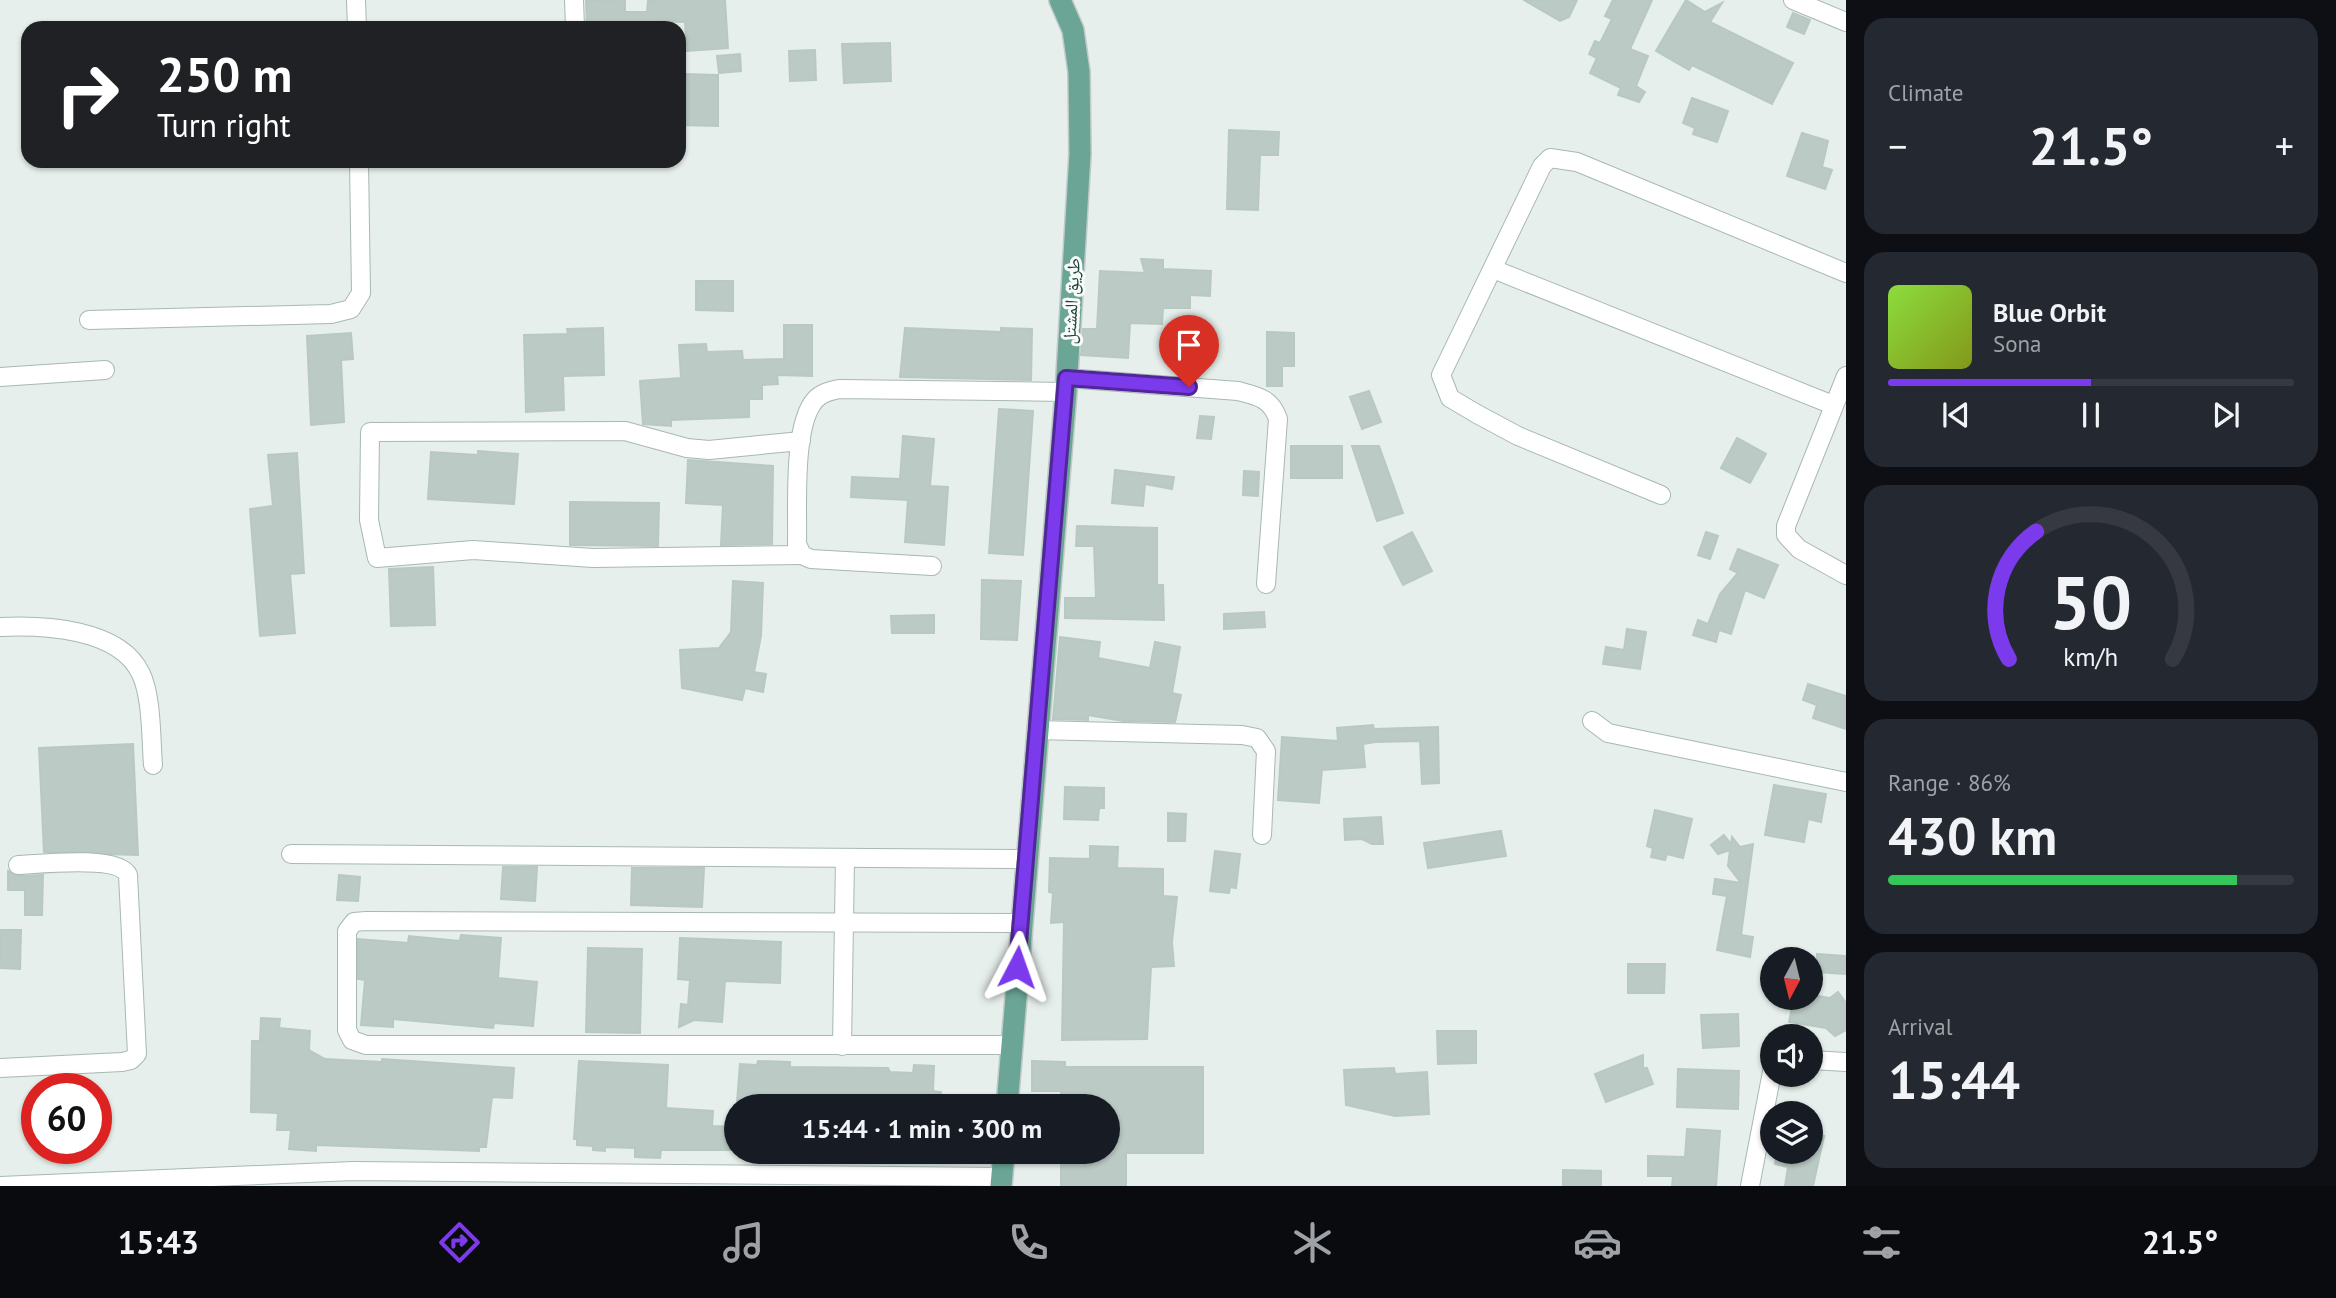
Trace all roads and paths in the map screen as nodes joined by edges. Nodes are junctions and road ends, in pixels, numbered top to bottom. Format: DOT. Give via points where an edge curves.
graph roads {
  1 [pos="356,0"];
  2 [pos="574,0"];
  3 [pos="1060,0"];
  4 [pos="1793,0"];
  5 [pos="357,21"];
  6 [pos="575,21"];
  7 [pos="1846,22"];
  8 [pos="359,168"];
  9 [pos="1493,269"];
  10 [pos="1846,273"];
  11 [pos="89,320"];
  12 [pos="105,370"];
  13 [pos="1846,376"];
  14 [pos="0,377"];
  15 [pos="1066,385"];
  16 [pos="1833,405"];
  17 [pos="801,441"];
  18 [pos="1661,495"];
  19 [pos="802,555"];
  20 [pos="932,566"];
  21 [pos="1846,575"];
  22 [pos="1266,584"];
  23 [pos="0,627"];
  24 [pos="1592,721"];
  25 [pos="1036,730"];
  26 [pos="153,765"];
  27 [pos="1844,776"];
  28 [pos="1262,835"];
  29 [pos="291,854"];
  30 [pos="845,859"];
  31 [pos="1025,859"];
  32 [pos="18,865"];
  33 [pos="1021,923"];
  34 [pos="845,924"];
  35 [pos="1011,1045"];
  36 [pos="842,1046"];
  37 [pos="1823,1061"];
  38 [pos="1846,1062"];
  39 [pos="0,1068"];
  40 [pos="1769,1087"];
  41 [pos="1008,1094"];
  42 [pos="1003,1164"];
  43 [pos="354,1178"];
  44 [pos="675,1181"];
  45 [pos="1002,1182"];
  46 [pos="0,1186"];
  47 [pos="1751,1186"];
  1 -- 5 [label="street"];
  2 -- 6 [label="street"];
  3 -- 15 [label="main road, طريق المشتل" via="1073,30 1080,123"];
  4 -- 7 [label="street"];
  8 -- 11 [label="street" via="361,293 351,309 331,314"];
  9 -- 10 [label="street" via="1542,166 1558,157"];
  9 -- 16 [label="street"];
  9 -- 18 [label="street" via="1441,375 1450,398 1518,436"];
  12 -- 14 [label="street"];
  13 -- 16 [label="street"];
  15 -- 17 [label="street" via="839,389 816,399 807,412"];
  15 -- 22 [label="street" via="1238,391 1264,398 1278,419"];
  15 -- 25 [label="main road, طريق المشتل"];
  16 -- 21 [label="street" via="1786,535 1799,549"];
  17 -- 19 [label="street" via="797,544"];
  17 -- 19 [label="street" via="709,450 625,431 370,432 369,520 377,558 473,550 593,558"];
  19 -- 20 [label="street"];
  23 -- 26 [label="street" via="62,630 95,638 129,656 142,675"];
  24 -- 27 [label="street" via="1608,733"];
  25 -- 28 [label="street" via="1257,738 1266,751"];
  25 -- 31 [label="main road, طريق المشتل"];
  29 -- 30 [label="street"];
  30 -- 31 [label="street"];
  30 -- 34 [label="street"];
  31 -- 33 [label="main road, طريق المشتل"];
  32 -- 39 [label="street" via="109,863 125,870 137,1054 122,1062"];
  33 -- 34 [label="street"];
  33 -- 35 [label="main road, طريق المشتل"];
  34 -- 36 [label="street"];
  34 -- 36 [label="street" via="366,921 354,922 347,931 347,1030 352,1040 366,1045"];
  35 -- 36 [label="street"];
  35 -- 41 [label="main road, طريق المشتل"];
  37 -- 38 [label="street"];
  40 -- 47 [label="street"];
  42 -- 45 [label="main road"];
  43 -- 44 [label="street"];
  43 -- 46 [label="street"];
  44 -- 45 [label="street"];
}
